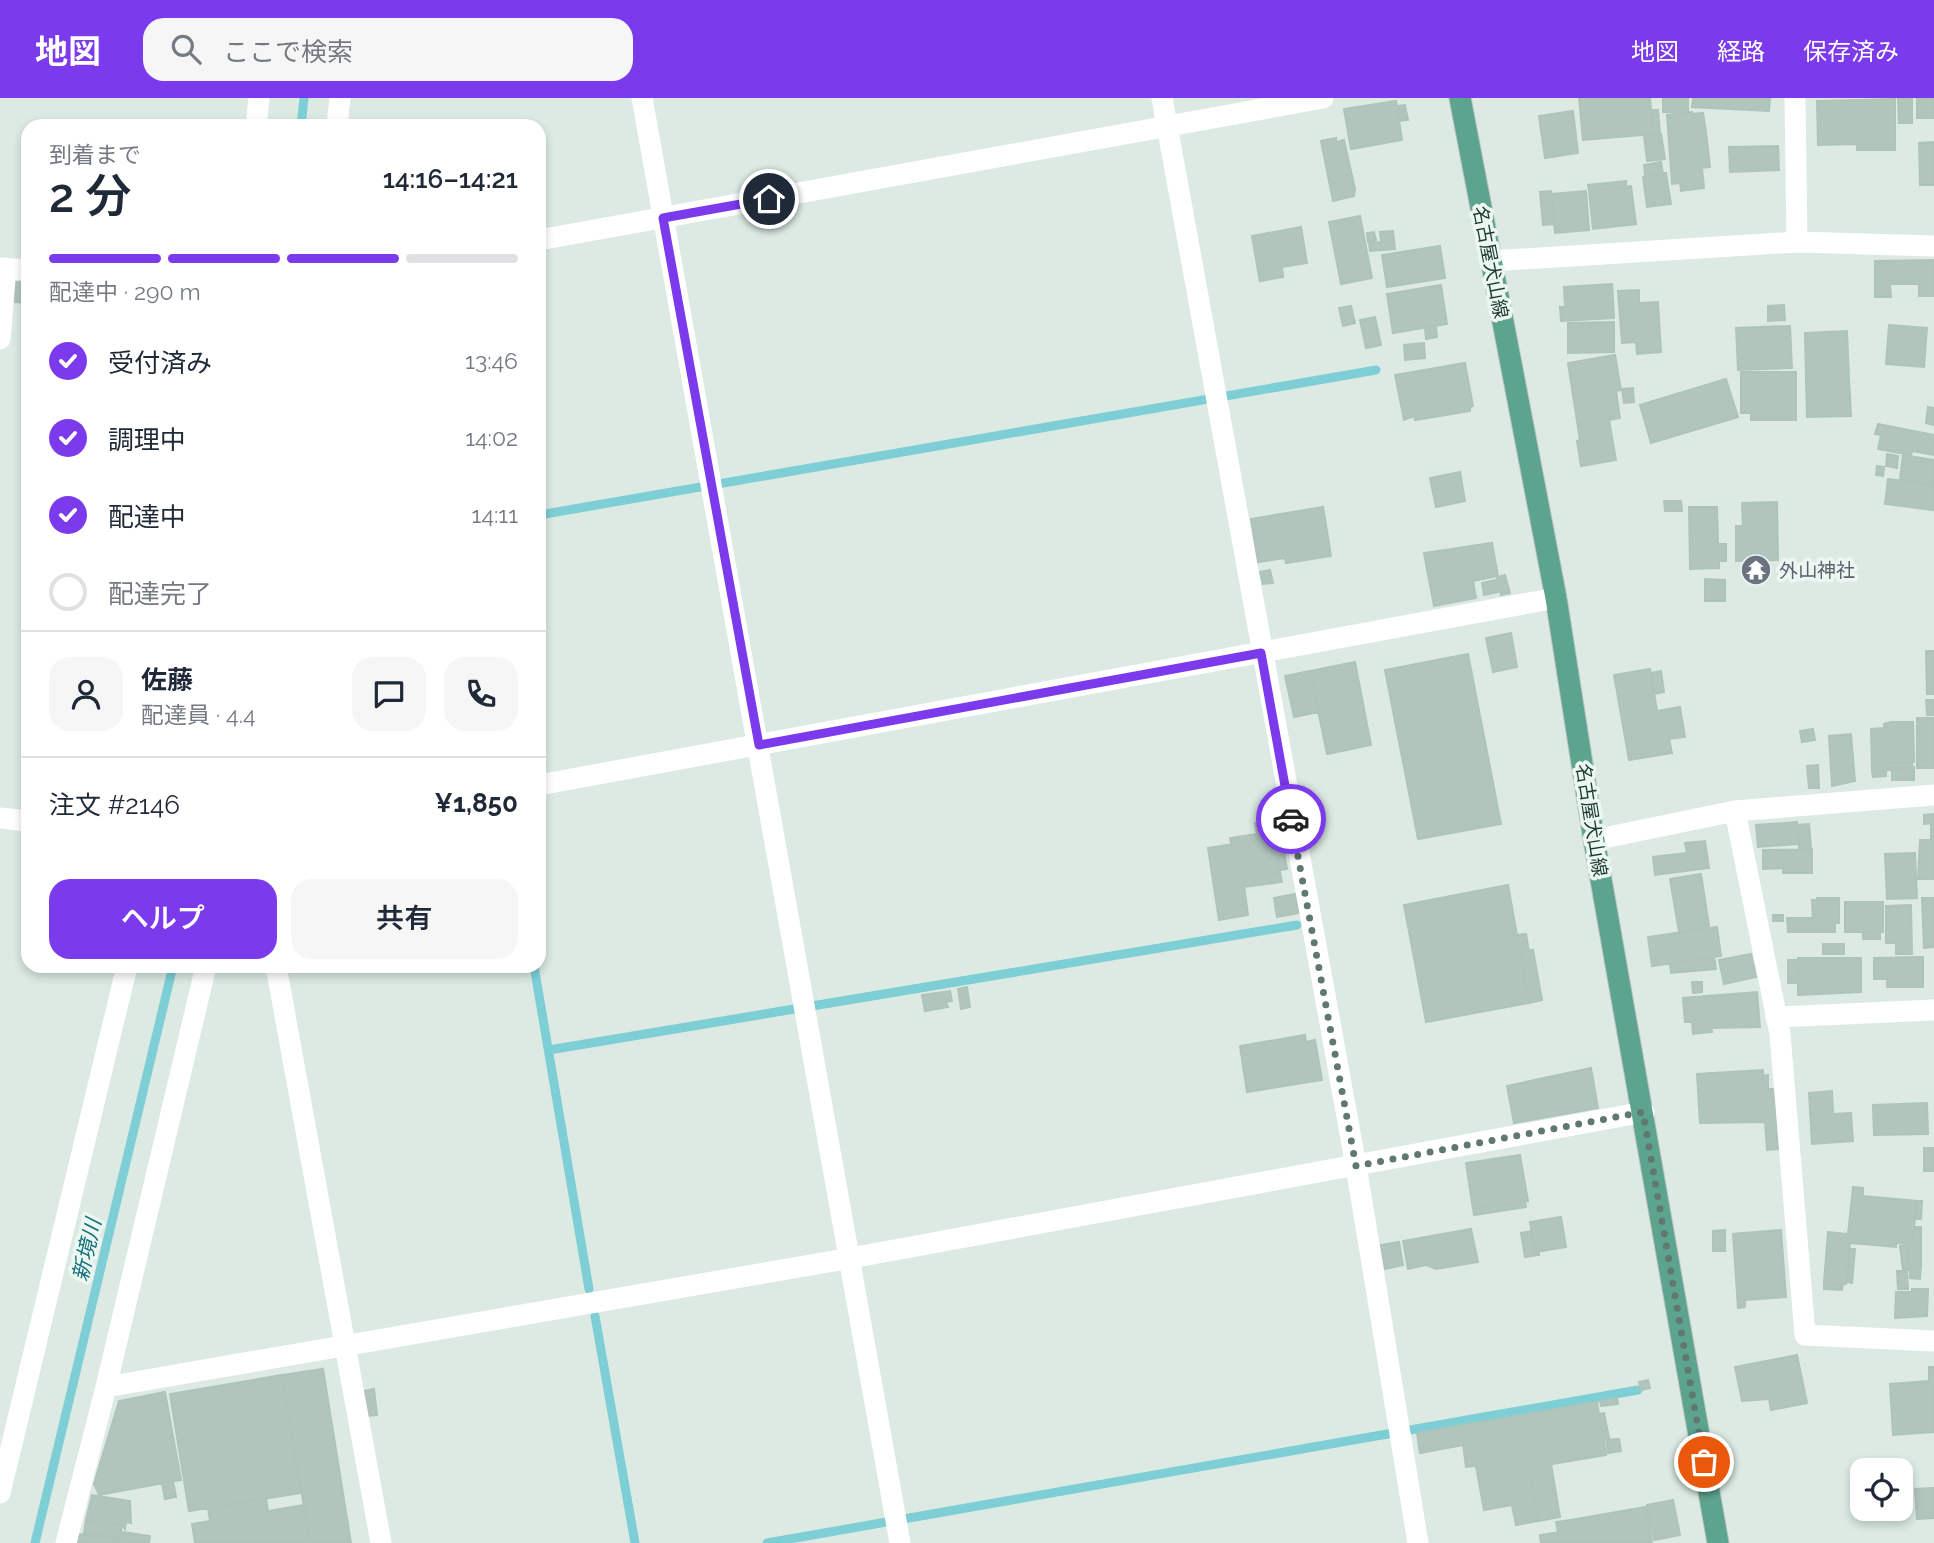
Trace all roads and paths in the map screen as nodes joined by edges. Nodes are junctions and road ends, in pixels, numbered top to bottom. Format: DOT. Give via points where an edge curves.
graph roads {
  1 [pos="259,98"];
  2 [pos="340,98"];
  3 [pos="642,98"];
  4 [pos="1162,98"];
  5 [pos="1323,98"];
  6 [pos="1460,98"];
  7 [pos="1795,98"];
  8 [pos="258,119"];
  9 [pos="338,119"];
  10 [pos="1168,128"];
  11 [pos="663,218"];
  12 [pos="546,239"];
  13 [pos="1797,242"];
  14 [pos="1934,246"];
  15 [pos="1490,261"];
  16 [pos="3,268"];
  17 [pos="21,269"];
  18 [pos="0,339"];
  19 [pos="1556,598"];
  20 [pos="1261,653"];
  21 [pos="759,745"];
  22 [pos="546,784"];
  23 [pos="1934,796"];
  24 [pos="1735,811"];
  25 [pos="0,818"];
  26 [pos="21,820"];
  27 [pos="1594,840"];
  28 [pos="125,973"];
  29 [pos="204,973"];
  30 [pos="277,973"];
  31 [pos="1934,1010"];
  32 [pos="1776,1017"];
  33 [pos="1643,1112"];
  34 [pos="1356,1166"];
  35 [pos="851,1258"];
  36 [pos="1934,1341"];
  37 [pos="345,1346"];
  38 [pos="106,1387"];
  39 [pos="0,1493"];
  40 [pos="66,1543"];
  41 [pos="381,1543"];
  42 [pos="900,1543"];
  43 [pos="1419,1543"];
  44 [pos="1718,1543"];
  1 -- 8 [label="street"];
  2 -- 9 [label="street"];
  3 -- 11 [label="street"];
  4 -- 10 [label="street"];
  5 -- 10 [label="street"];
  6 -- 15 [label="main road, 名古屋犬山線"];
  7 -- 13 [label="street"];
  10 -- 11 [label="street"];
  10 -- 20 [label="street"];
  11 -- 12 [label="street"];
  11 -- 21 [label="street"];
  13 -- 14 [label="street"];
  13 -- 15 [label="street"];
  15 -- 19 [label="main road, 名古屋犬山線"];
  16 -- 17 [label="street"];
  16 -- 18 [label="street"];
  19 -- 20 [label="street"];
  19 -- 27 [label="main road, 名古屋犬山線"];
  20 -- 21 [label="street"];
  20 -- 34 [label="street"];
  21 -- 22 [label="street"];
  21 -- 35 [label="street"];
  23 -- 24 [label="street"];
  24 -- 27 [label="street"];
  24 -- 32 [label="street"];
  25 -- 26 [label="street"];
  27 -- 33 [label="main road, 名古屋犬山線"];
  28 -- 39 [label="street"];
  29 -- 38 [label="street"];
  30 -- 37 [label="street"];
  31 -- 32 [label="street"];
  32 -- 36 [label="street" via="1805,1335"];
  33 -- 34 [label="street"];
  33 -- 44 [label="main road, 名古屋犬山線"];
  34 -- 35 [label="street"];
  34 -- 43 [label="street"];
  35 -- 37 [label="street"];
  35 -- 42 [label="street"];
  37 -- 38 [label="street"];
  37 -- 41 [label="street"];
  38 -- 40 [label="street"];
}
